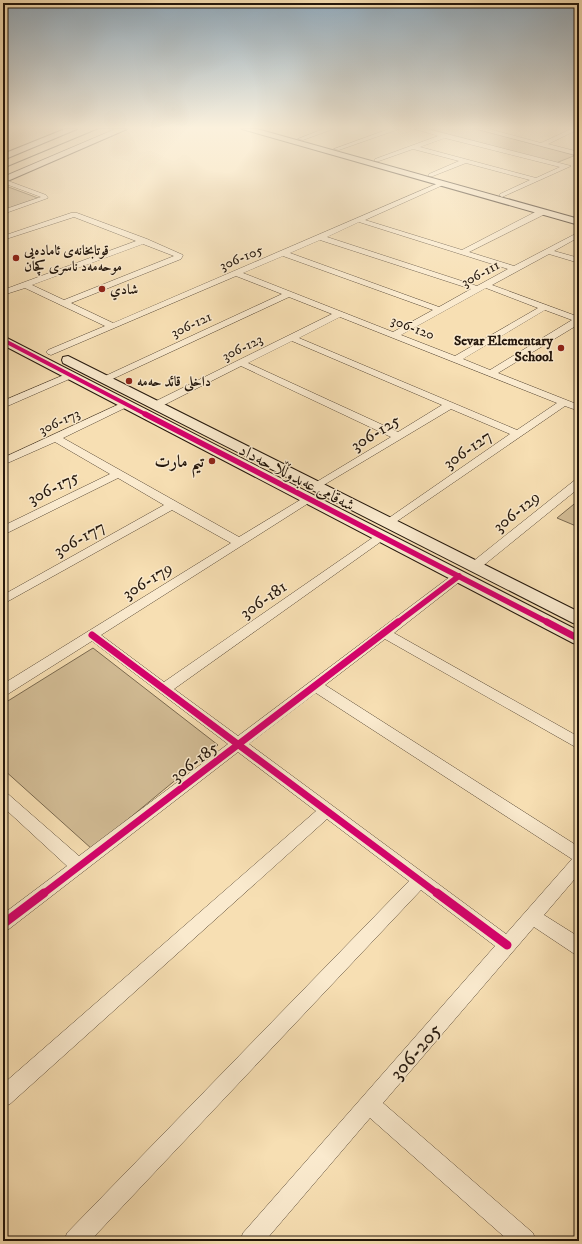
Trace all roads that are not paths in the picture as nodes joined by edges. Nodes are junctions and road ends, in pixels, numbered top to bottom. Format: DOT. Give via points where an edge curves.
graph roads {
  1 [pos="20,187"];
  2 [pos="434,187"];
  3 [pos="452,187"];
  4 [pos="474,187"];
  5 [pos="520,187"];
  6 [pos="502,195"];
  7 [pos="3,212"];
  8 [pos="542,212"];
  9 [pos="579,216"];
  10 [pos="358,220"];
  11 [pos="579,222"];
  12 [pos="579,234"];
  13 [pos="320,237"];
  14 [pos="3,238"];
  15 [pos="144,242"];
  16 [pos="548,251"];
  17 [pos="283,253"];
  18 [pos="462,253"];
  19 [pos="579,261"];
  20 [pos="515,269"];
  21 [pos="236,273"];
  22 [pos="26,284"];
  23 [pos="482,287"];
  24 [pos="3,293"];
  25 [pos="288,294"];
  26 [pos="64,303"];
  27 [pos="545,307"];
  28 [pos="440,310"];
  29 [pos="339,314"];
  30 [pos="579,320"];
  31 [pos="113,326"];
  32 [pos="3,327"];
  33 [pos="394,335"];
  34 [pos="292,338"];
  35 [pos="3,340"];
  36 [pos="51,352"];
  37 [pos="456,359"];
  38 [pos="241,363"];
  39 [pos="491,373"];
  40 [pos="71,375"];
  41 [pos="106,379"];
  42 [pos="564,402"];
  43 [pos="126,404"];
  44 [pos="3,405"];
  45 [pos="156,405"];
  46 [pos="450,405"];
  47 [pos="579,408"];
  48 [pos="186,420"];
  49 [pos="171,427"];
  50 [pos="518,434"];
  51 [pos="398,436"];
  52 [pos="56,438"];
  53 [pos="3,462"];
  54 [pos="118,474"];
  55 [pos="579,482"];
  56 [pos="313,492"];
  57 [pos="172,505"];
  58 [pos="389,522"];
  59 [pos="3,531"];
  60 [pos="382,536"];
  61 [pos="240,542"];
  62 [pos="475,566"];
  63 [pos="459,576"];
  64 [pos="3,600"];
  65 [pos="579,619"];
  66 [pos="384,633"];
  67 [pos="92,635"];
  68 [pos="579,639"];
  69 [pos="316,686"];
  70 [pos="164,689"];
  71 [pos="3,691"];
  72 [pos="239,744"];
  73 [pos="579,744"];
  74 [pos="3,798"];
  75 [pos="327,810"];
  76 [pos="579,855"];
  77 [pos="579,862"];
  78 [pos="79,866"];
  79 [pos="420,880"];
  80 [pos="532,916"];
  81 [pos="3,924"];
  82 [pos="507,945"];
  83 [pos="579,947"];
  84 [pos="3,1098"];
  85 [pos="369,1104"];
  86 [pos="75,1241"];
  87 [pos="251,1241"];
  88 [pos="525,1241"];
  1 -- 7 [label="street" via="45,198"];
  2 -- 10 [label="street, 306-105"];
  3 -- 8 [label="street"];
  4 -- 6 [label="street"];
  5 -- 6 [label="street"];
  6 -- 9 [label="street"];
  8 -- 11 [label="street"];
  8 -- 18 [label="street"];
  10 -- 13 [label="street, 306-105"];
  10 -- 18 [label="street"];
  12 -- 16 [label="street, 306-111"];
  13 -- 17 [label="street, 306-105"];
  13 -- 23 [label="street"];
  14 -- 15 [label="street" via="69,216 79,216"];
  15 -- 22 [label="street"];
  15 -- 26 [label="street" via="179,255"];
  16 -- 19 [label="street"];
  16 -- 20 [label="street, 306-111"];
  17 -- 21 [label="street, 306-105"];
  17 -- 28 [label="street"];
  18 -- 20 [label="street"];
  20 -- 23 [label="street, 306-111"];
  21 -- 25 [label="street, 306-120"];
  21 -- 31 [label="street, 306-105"];
  22 -- 24 [label="street"];
  22 -- 26 [label="street"];
  23 -- 27 [label="street"];
  23 -- 28 [label="street, 306-111"];
  25 -- 29 [label="street, 306-120"];
  25 -- 41 [label="street, 306-121"];
  26 -- 31 [label="street"];
  27 -- 30 [label="street"];
  27 -- 37 [label="street"];
  28 -- 33 [label="street, 306-111"];
  29 -- 33 [label="street, 306-120"];
  29 -- 34 [label="street, 306-123"];
  30 -- 39 [label="street"];
  31 -- 36 [label="street, 306-105"];
  32 -- 36 [label="street, شەقامی عەبدوڵڵا حەداد"];
  33 -- 37 [label="street, 306-120"];
  34 -- 38 [label="street, 306-123"];
  34 -- 46 [label="street"];
  35 -- 40 [label="street, شەقامی عەبدوڵڵا حەداد"];
  36 -- 41 [label="street, شەقامی عەبدوڵڵا حەداد"];
  37 -- 39 [label="street, 306-120"];
  38 -- 45 [label="street, 306-123"];
  38 -- 51 [label="street"];
  39 -- 42 [label="street, 306-120"];
  40 -- 43 [label="street, شەقامی عەبدوڵڵا حەداد"];
  40 -- 44 [label="street"];
  41 -- 45 [label="street, شەقامی عەبدوڵڵا حەداد"];
  42 -- 47 [label="street, 306-120"];
  42 -- 50 [label="street, 306-127"];
  43 -- 49 [label="street, شەقامی عەبدوڵڵا حەداد"];
  43 -- 52 [label="street, 306-173"];
  45 -- 48 [label="street, شەقامی عەبدوڵڵا حەداد"];
  46 -- 50 [label="street"];
  46 -- 51 [label="street, 306-125"];
  48 -- 49 [label="street"];
  48 -- 56 [label="street, شەقامی عەبدوڵڵا حەداد"];
  49 -- 56 [label="street, شەقامی عەبدوڵڵا حەداد"];
  50 -- 58 [label="street, 306-127"];
  51 -- 56 [label="street, 306-125"];
  52 -- 53 [label="street, 306-173"];
  52 -- 54 [label="street"];
  54 -- 57 [label="street"];
  54 -- 59 [label="street, 306-175"];
  55 -- 62 [label="street, 306-129"];
  56 -- 58 [label="street, شەقامی عەبدوڵڵا حەداد"];
  56 -- 60 [label="street, شەقامی عەبدوڵڵا حەداد"];
  56 -- 61 [label="street, 306-179"];
  57 -- 61 [label="street"];
  57 -- 64 [label="street, 306-177"];
  58 -- 62 [label="street, شەقامی عەبدوڵڵا حەداد"];
  60 -- 63 [label="street, شەقامی عەبدوڵڵا حەداد"];
  60 -- 70 [label="street, 306-181"];
  61 -- 67 [label="street, 306-179"];
  62 -- 65 [label="street, شەقامی عەبدوڵڵا حەداد"];
  63 -- 66 [label="street, 306-185"];
  63 -- 68 [label="street, شەقامی عەبدوڵڵا حەداد"];
  66 -- 69 [label="street, 306-185"];
  66 -- 73 [label="street"];
  67 -- 70 [label="street"];
  67 -- 71 [label="street, 306-179"];
  69 -- 72 [label="street, 306-185"];
  69 -- 76 [label="street"];
  70 -- 72 [label="street"];
  72 -- 75 [label="street"];
  72 -- 78 [label="street, 306-185"];
  74 -- 78 [label="street"];
  75 -- 79 [label="street"];
  75 -- 84 [label="street"];
  77 -- 80 [label="street, 306-205"];
  78 -- 81 [label="street, 306-185"];
  79 -- 82 [label="street"];
  79 -- 86 [label="street"];
  80 -- 82 [label="street, 306-205"];
  80 -- 83 [label="street"];
  82 -- 85 [label="street, 306-205"];
  85 -- 87 [label="street, 306-205"];
  85 -- 88 [label="street"];
}
